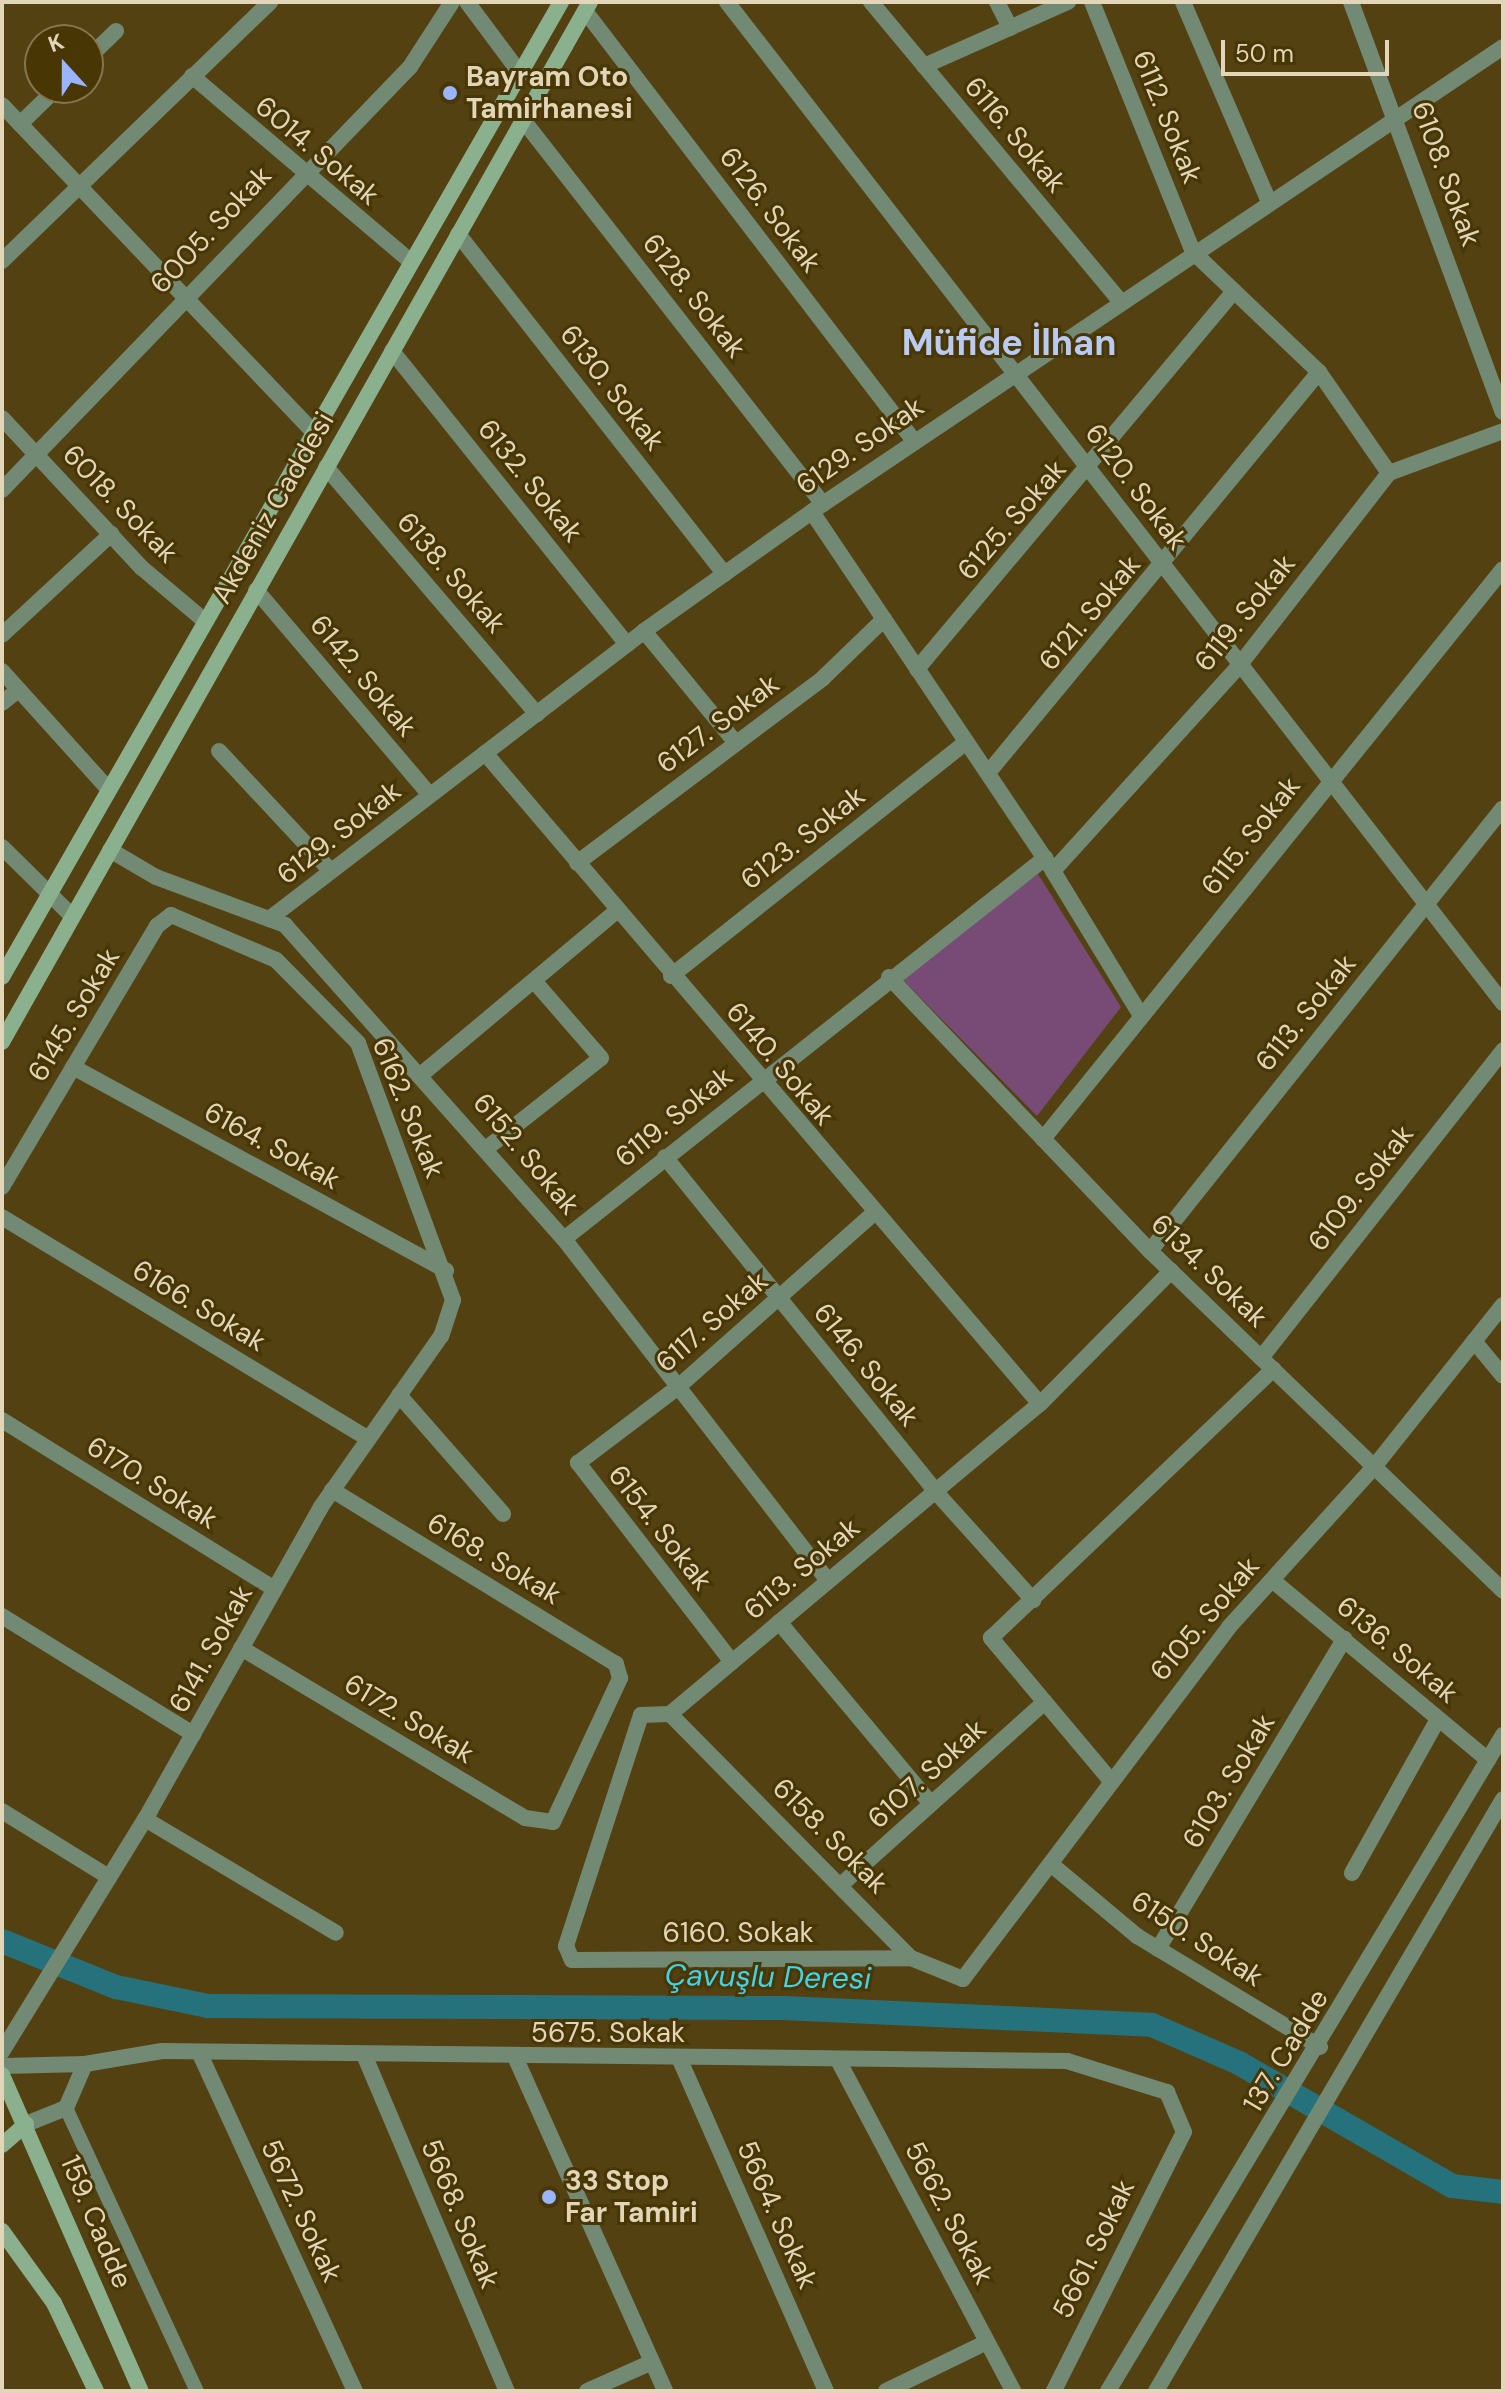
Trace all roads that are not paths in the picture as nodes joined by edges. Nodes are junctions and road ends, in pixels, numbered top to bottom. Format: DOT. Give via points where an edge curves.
graph roads {
  1 [pos="270,2"];
  2 [pos="452,2"];
  3 [pos="467,2"];
  4 [pos="561,2"];
  5 [pos="727,2"];
  6 [pos="871,2"];
  7 [pos="997,2"];
  8 [pos="1068,2"];
  9 [pos="1092,2"];
  10 [pos="1183,2"];
  11 [pos="1351,2"];
  12 [pos="588,7"];
  13 [pos="1010,28"];
  14 [pos="116,31"];
  15 [pos="104,43"];
  16 [pos="1503,47"];
  17 [pos="924,66"];
  18 [pos="520,73"];
  19 [pos="192,76"];
  20 [pos="41,104"];
  21 [pos="2,105"];
  22 [pos="1399,117"];
  23 [pos="523,120"];
  24 [pos="20,124"];
  25 [pos="300,174"];
  26 [pos="78,188"];
  27 [pos="1269,202"];
  28 [pos="458,234"];
  29 [pos="1193,252"];
  30 [pos="2,261"];
  31 [pos="411,262"];
  32 [pos="1234,291"];
  33 [pos="181,300"];
  34 [pos="1119,300"];
  35 [pos="392,351"];
  36 [pos="1015,368"];
  37 [pos="1319,372"];
  38 [pos="1503,412"];
  39 [pos="2,418"];
  40 [pos="1503,431"];
  41 [pos="314,433"];
  42 [pos="914,441"];
  43 [pos="35,454"];
  44 [pos="326,467"];
  45 [pos="1090,469"];
  46 [pos="1389,473"];
  47 [pos="2,490"];
  48 [pos="818,508"];
  49 [pos="111,534"];
  50 [pos="1163,567"];
  51 [pos="1503,569"];
  52 [pos="725,574"];
  53 [pos="256,590"];
  54 [pos="884,619"];
  55 [pos="205,621"];
  56 [pos="644,631"];
  57 [pos="2,635"];
  58 [pos="627,644"];
  59 [pos="1238,667"];
  60 [pos="917,669"];
  61 [pos="2,671"];
  62 [pos="18,690"];
  63 [pos="2,703"];
  64 [pos="537,714"];
  65 [pos="966,742"];
  66 [pos="736,743"];
  67 [pos="219,751"];
  68 [pos="485,753"];
  69 [pos="988,773"];
  70 [pos="1328,780"];
  71 [pos="109,790"];
  72 [pos="430,795"];
  73 [pos="1503,808"];
  74 [pos="2,847"];
  75 [pos="110,850"];
  76 [pos="577,863"];
  77 [pos="1049,865"];
  78 [pos="331,871"];
  79 [pos="48,897"];
  80 [pos="1426,904"];
  81 [pos="617,911"];
  82 [pos="171,915"];
  83 [pos="72,916"];
  84 [pos="269,919"];
  85 [pos="671,976"];
  86 [pos="2,977"];
  87 [pos="889,977"];
  88 [pos="534,981"];
  89 [pos="1503,1003"];
  90 [pos="1141,1016"];
  91 [pos="2,1042"];
  92 [pos="1503,1050"];
  93 [pos="73,1067"];
  94 [pos="423,1073"];
  95 [pos="760,1081"];
  96 [pos="1043,1139"];
  97 [pos="487,1148"];
  98 [pos="665,1157"];
  99 [pos="2,1187"];
  100 [pos="874,1213"];
  101 [pos="2,1217"];
  102 [pos="564,1239"];
  103 [pos="1150,1251"];
  104 [pos="446,1270"];
  105 [pos="1171,1271"];
  106 [pos="779,1298"];
  107 [pos="1503,1305"];
  108 [pos="1474,1341"];
  109 [pos="1267,1363"];
  110 [pos="1503,1376"];
  111 [pos="678,1387"];
  112 [pos="399,1395"];
  113 [pos="1040,1404"];
  114 [pos="2,1420"];
  115 [pos="368,1439"];
  116 [pos="578,1463"];
  117 [pos="1374,1467"];
  118 [pos="332,1490"];
  119 [pos="935,1491"];
  120 [pos="503,1514"];
  121 [pos="828,1580"];
  122 [pos="1272,1580"];
  123 [pos="275,1589"];
  124 [pos="1503,1591"];
  125 [pos="1033,1600"];
  126 [pos="2,1616"];
  127 [pos="779,1622"];
  128 [pos="1344,1639"];
  129 [pos="241,1648"];
  130 [pos="732,1662"];
  131 [pos="1045,1702"];
  132 [pos="670,1714"];
  133 [pos="1438,1719"];
  134 [pos="193,1734"];
  135 [pos="1503,1735"];
  136 [pos="1488,1760"];
  137 [pos="1111,1781"];
  138 [pos="1503,1799"];
  139 [pos="931,1804"];
  140 [pos="2,1811"];
  141 [pos="145,1819"];
  142 [pos="553,1822"];
  143 [pos="1052,1865"];
  144 [pos="1352,1873"];
  145 [pos="109,1877"];
  146 [pos="843,1883"];
  147 [pos="336,1933"];
  148 [pos="1158,1949"];
  149 [pos="567,1954"];
  150 [pos="911,1958"];
  151 [pos="963,1979"];
  152 [pos="2,2052"];
  153 [pos="199,2052"];
  154 [pos="1316,2054"];
  155 [pos="365,2057"];
  156 [pos="516,2059"];
  157 [pos="680,2060"];
  158 [pos="838,2060"];
  159 [pos="85,2064"];
  160 [pos="2,2066"];
  161 [pos="2,2075"];
  162 [pos="66,2108"];
  163 [pos="26,2124"];
  164 [pos="1184,2132"];
  165 [pos="2,2145"];
  166 [pos="2,2231"];
  167 [pos="987,2342"];
  168 [pos="652,2362"];
  169 [pos="96,2391"];
  170 [pos="141,2391"];
  171 [pos="197,2391"];
  172 [pos="355,2391"];
  173 [pos="507,2391"];
  174 [pos="587,2391"];
  175 [pos="665,2391"];
  176 [pos="826,2391"];
  177 [pos="886,2391"];
  178 [pos="1013,2391"];
  179 [pos="1054,2391"];
  180 [pos="1108,2391"];
  181 [pos="1156,2391"];
  1 -- 19 [label="street"];
  2 -- 25 [label="street, 6005. Sokak" via="410,67"];
  3 -- 18 [label="street"];
  4 -- 18 [label="main road, Akdeniz Caddesi"];
  5 -- 36 [label="street, 6120. Sokak"];
  6 -- 17 [label="street, 6116. Sokak"];
  7 -- 13 [label="street"];
  8 -- 13 [label="street"];
  9 -- 29 [label="street, 6112. Sokak"];
  10 -- 27 [label="street"];
  11 -- 22 [label="street, 6108. Sokak"];
  12 -- 23 [label="main road, Akdeniz Caddesi"];
  12 -- 42 [label="street, 6126. Sokak"];
  13 -- 17 [label="street"];
  14 -- 15 [label="street"];
  16 -- 22 [label="street, 6129. Sokak"];
  17 -- 34 [label="street, 6116. Sokak"];
  18 -- 31 [label="main road, Akdeniz Caddesi"];
  19 -- 25 [label="street, 6014. Sokak"];
  19 -- 26 [label="street"];
  20 -- 24 [label="street"];
  21 -- 24 [label="street"];
  22 -- 27 [label="street, 6129. Sokak"];
  22 -- 38 [label="street, 6108. Sokak"];
  23 -- 28 [label="main road, Akdeniz Caddesi"];
  23 -- 48 [label="street, 6128. Sokak"];
  24 -- 26 [label="street"];
  25 -- 31 [label="street, 6014. Sokak"];
  25 -- 33 [label="street, 6005. Sokak"];
  26 -- 30 [label="street"];
  26 -- 33 [label="street"];
  27 -- 29 [label="street, 6129. Sokak"];
  28 -- 35 [label="main road, Akdeniz Caddesi"];
  28 -- 52 [label="street, 6130. Sokak"];
  29 -- 32 [label="street"];
  29 -- 34 [label="street, 6129. Sokak"];
  31 -- 41 [label="main road, Akdeniz Caddesi"];
  32 -- 37 [label="street"];
  32 -- 45 [label="street, 6125. Sokak"];
  33 -- 41 [label="street"];
  33 -- 43 [label="street, 6005. Sokak"];
  34 -- 36 [label="street, 6129. Sokak"];
  35 -- 44 [label="main road, Akdeniz Caddesi"];
  35 -- 58 [label="street, 6132. Sokak"];
  36 -- 42 [label="street, 6129. Sokak"];
  36 -- 45 [label="street, 6120. Sokak"];
  37 -- 46 [label="street"];
  37 -- 50 [label="street, 6121. Sokak"];
  39 -- 43 [label="street, 6018. Sokak"];
  40 -- 46 [label="street"];
  41 -- 55 [label="main road, Akdeniz Caddesi"];
  42 -- 48 [label="street, 6129. Sokak"];
  43 -- 47 [label="street, 6005. Sokak"];
  43 -- 49 [label="street, 6018. Sokak"];
  44 -- 53 [label="main road, Akdeniz Caddesi"];
  44 -- 64 [label="street, 6138. Sokak"];
  45 -- 50 [label="street, 6120. Sokak"];
  45 -- 60 [label="street, 6125. Sokak"];
  46 -- 59 [label="street, 6119. Sokak"];
  48 -- 52 [label="street, 6129. Sokak"];
  48 -- 54 [label="street, 6128. Sokak"];
  49 -- 55 [label="street, 6018. Sokak"];
  49 -- 57 [label="street"];
  50 -- 59 [label="street, 6120. Sokak"];
  50 -- 69 [label="street, 6121. Sokak"];
  51 -- 70 [label="street, 6115. Sokak"];
  52 -- 56 [label="street, 6129. Sokak"];
  53 -- 72 [label="street, 6142. Sokak"];
  53 -- 75 [label="main road, Akdeniz Caddesi"];
  54 -- 60 [label="street, 6128. Sokak"];
  54 -- 66 [label="street, 6127. Sokak"];
  55 -- 71 [label="main road, Akdeniz Caddesi"];
  56 -- 58 [label="street, 6129. Sokak"];
  56 -- 66 [label="street"];
  58 -- 64 [label="street, 6129. Sokak"];
  59 -- 70 [label="street, 6120. Sokak"];
  59 -- 77 [label="street, 6119. Sokak"];
  60 -- 65 [label="street, 6128. Sokak"];
  61 -- 62 [label="street"];
  62 -- 63 [label="street"];
  62 -- 71 [label="street"];
  64 -- 68 [label="street, 6129. Sokak"];
  65 -- 69 [label="street, 6128. Sokak"];
  65 -- 85 [label="street, 6123. Sokak"];
  66 -- 76 [label="street, 6127. Sokak"];
  67 -- 78 [label="street"];
  68 -- 72 [label="street, 6129. Sokak"];
  68 -- 76 [label="street, 6140. Sokak"];
  69 -- 77 [label="street, 6128. Sokak"];
  70 -- 80 [label="street, 6120. Sokak"];
  70 -- 90 [label="street, 6115. Sokak"];
  71 -- 79 [label="main road, Akdeniz Caddesi"];
  72 -- 78 [label="street, 6129. Sokak"];
  73 -- 80 [label="street, 6113. Sokak"];
  74 -- 79 [label="street"];
  75 -- 83 [label="main road, Akdeniz Caddesi"];
  75 -- 84 [label="street, 6152. Sokak" via="156,877"];
  76 -- 81 [label="street, 6140. Sokak"];
  77 -- 87 [label="street, 6119. Sokak"];
  77 -- 90 [label="street, 6128. Sokak"];
  78 -- 84 [label="street, 6129. Sokak"];
  79 -- 83 [label="street"];
  79 -- 86 [label="main road, Akdeniz Caddesi"];
  80 -- 89 [label="street, 6120. Sokak"];
  80 -- 103 [label="street, 6113. Sokak"];
  81 -- 85 [label="street, 6140. Sokak"];
  81 -- 88 [label="street"];
  82 -- 93 [label="street, 6145. Sokak" via="157,926"];
  82 -- 104 [label="street, 6162. Sokak" via="276,960 358,1043"];
  83 -- 91 [label="main road, Akdeniz Caddesi"];
  84 -- 94 [label="street, 6152. Sokak" via="285,925"];
  85 -- 95 [label="street, 6140. Sokak"];
  87 -- 95 [label="street, 6119. Sokak"];
  87 -- 96 [label="street, 6134. Sokak"];
  88 -- 94 [label="street"];
  88 -- 97 [label="street" via="601,1058"];
  90 -- 96 [label="street, 6115. Sokak"];
  92 -- 109 [label="street, 6109. Sokak"];
  93 -- 99 [label="street, 6145. Sokak"];
  93 -- 104 [label="street, 6164. Sokak"];
  94 -- 97 [label="street, 6152. Sokak"];
  95 -- 98 [label="street, 6119. Sokak"];
  95 -- 100 [label="street, 6140. Sokak"];
  96 -- 103 [label="street, 6134. Sokak"];
  97 -- 102 [label="street, 6152. Sokak"];
  98 -- 102 [label="street, 6119. Sokak"];
  98 -- 106 [label="street, 6146. Sokak"];
  100 -- 106 [label="street, 6117. Sokak"];
  100 -- 113 [label="street, 6140. Sokak"];
  101 -- 115 [label="street, 6166. Sokak"];
  102 -- 111 [label="street, 6152. Sokak"];
  103 -- 105 [label="street, 6134. Sokak"];
  104 -- 112 [label="street, 6141. Sokak" via="453,1300 441,1336"];
  105 -- 109 [label="street, 6134. Sokak"];
  105 -- 113 [label="street, 6113. Sokak"];
  106 -- 111 [label="street, 6117. Sokak"];
  106 -- 119 [label="street, 6146. Sokak"];
  107 -- 108 [label="street, 6105. Sokak"];
  108 -- 110 [label="street"];
  108 -- 117 [label="street, 6105. Sokak"];
  109 -- 117 [label="street, 6134. Sokak"];
  109 -- 125 [label="street, 6109. Sokak"];
  111 -- 116 [label="street, 6117. Sokak"];
  111 -- 121 [label="street, 6152. Sokak"];
  112 -- 115 [label="street, 6141. Sokak"];
  112 -- 120 [label="street"];
  113 -- 119 [label="street, 6113. Sokak"];
  114 -- 123 [label="street, 6170. Sokak"];
  115 -- 118 [label="street, 6141. Sokak"];
  116 -- 130 [label="street, 6154. Sokak"];
  117 -- 122 [label="street, 6105. Sokak"];
  117 -- 124 [label="street, 6134. Sokak"];
  118 -- 123 [label="street, 6141. Sokak"];
  118 -- 142 [label="street, 6168. Sokak" via="616,1664 620,1678"];
  119 -- 121 [label="street, 6113. Sokak"];
  119 -- 125 [label="street, 6146. Sokak"];
  121 -- 127 [label="street, 6113. Sokak"];
  122 -- 128 [label="street, 6136. Sokak"];
  122 -- 137 [label="street, 6105. Sokak"];
  123 -- 129 [label="street, 6141. Sokak"];
  125 -- 131 [label="street, 6109. Sokak" via="991,1638"];
  126 -- 134 [label="street"];
  127 -- 130 [label="street, 6113. Sokak"];
  127 -- 139 [label="street"];
  128 -- 133 [label="street, 6136. Sokak"];
  128 -- 148 [label="street, 6103. Sokak"];
  129 -- 134 [label="street, 6141. Sokak"];
  129 -- 142 [label="street, 6172. Sokak" via="525,1818"];
  130 -- 132 [label="street, 6113. Sokak"];
  131 -- 137 [label="street"];
  131 -- 139 [label="street, 6107. Sokak"];
  132 -- 146 [label="street, 6158. Sokak"];
  132 -- 149 [label="street, 6113. Sokak" via="641,1715"];
  133 -- 136 [label="street, 6136. Sokak"];
  133 -- 144 [label="street"];
  134 -- 141 [label="street, 6141. Sokak"];
  135 -- 136 [label="street, 137. Cadde"];
  136 -- 154 [label="street, 137. Cadde"];
  137 -- 143 [label="street, 6105. Sokak"];
  138 -- 181 [label="street"];
  139 -- 146 [label="street, 6107. Sokak"];
  140 -- 145 [label="street"];
  141 -- 145 [label="street, 6141. Sokak"];
  141 -- 147 [label="street"];
  143 -- 148 [label="street, 6150. Sokak"];
  143 -- 151 [label="street, 6105. Sokak"];
  145 -- 152 [label="street, 6141. Sokak"];
  146 -- 150 [label="street, 6158. Sokak"];
  148 -- 154 [label="street, 6150. Sokak"];
  149 -- 150 [label="street, 6160. Sokak"];
  150 -- 151 [label="street, 6158. Sokak"];
  153 -- 155 [label="street, 5675. Sokak"];
  153 -- 159 [label="street, 5675. Sokak" via="121,2054"];
  153 -- 172 [label="street, 5672. Sokak"];
  154 -- 180 [label="street, 137. Cadde"];
  155 -- 156 [label="street, 5675. Sokak"];
  155 -- 173 [label="street, 5668. Sokak"];
  156 -- 157 [label="street, 5675. Sokak"];
  156 -- 168 [label="street"];
  157 -- 158 [label="street, 5675. Sokak"];
  157 -- 176 [label="street, 5664. Sokak"];
  158 -- 164 [label="street, 5675. Sokak" via="1067,2061 1167,2092"];
  158 -- 167 [label="street, 5662. Sokak"];
  159 -- 160 [label="street, 5675. Sokak"];
  159 -- 162 [label="street"];
  161 -- 163 [label="main road, 159. Cadde"];
  162 -- 163 [label="street"];
  162 -- 171 [label="lane, 159. Cadde"];
  163 -- 165 [label="main road"];
  163 -- 170 [label="main road, 159. Cadde"];
  164 -- 179 [label="street, 5661. Sokak"];
  166 -- 169 [label="main road" via="54,2303"];
  167 -- 177 [label="street"];
  167 -- 178 [label="street, 5662. Sokak"];
  168 -- 174 [label="street"];
  168 -- 175 [label="street"];
}
